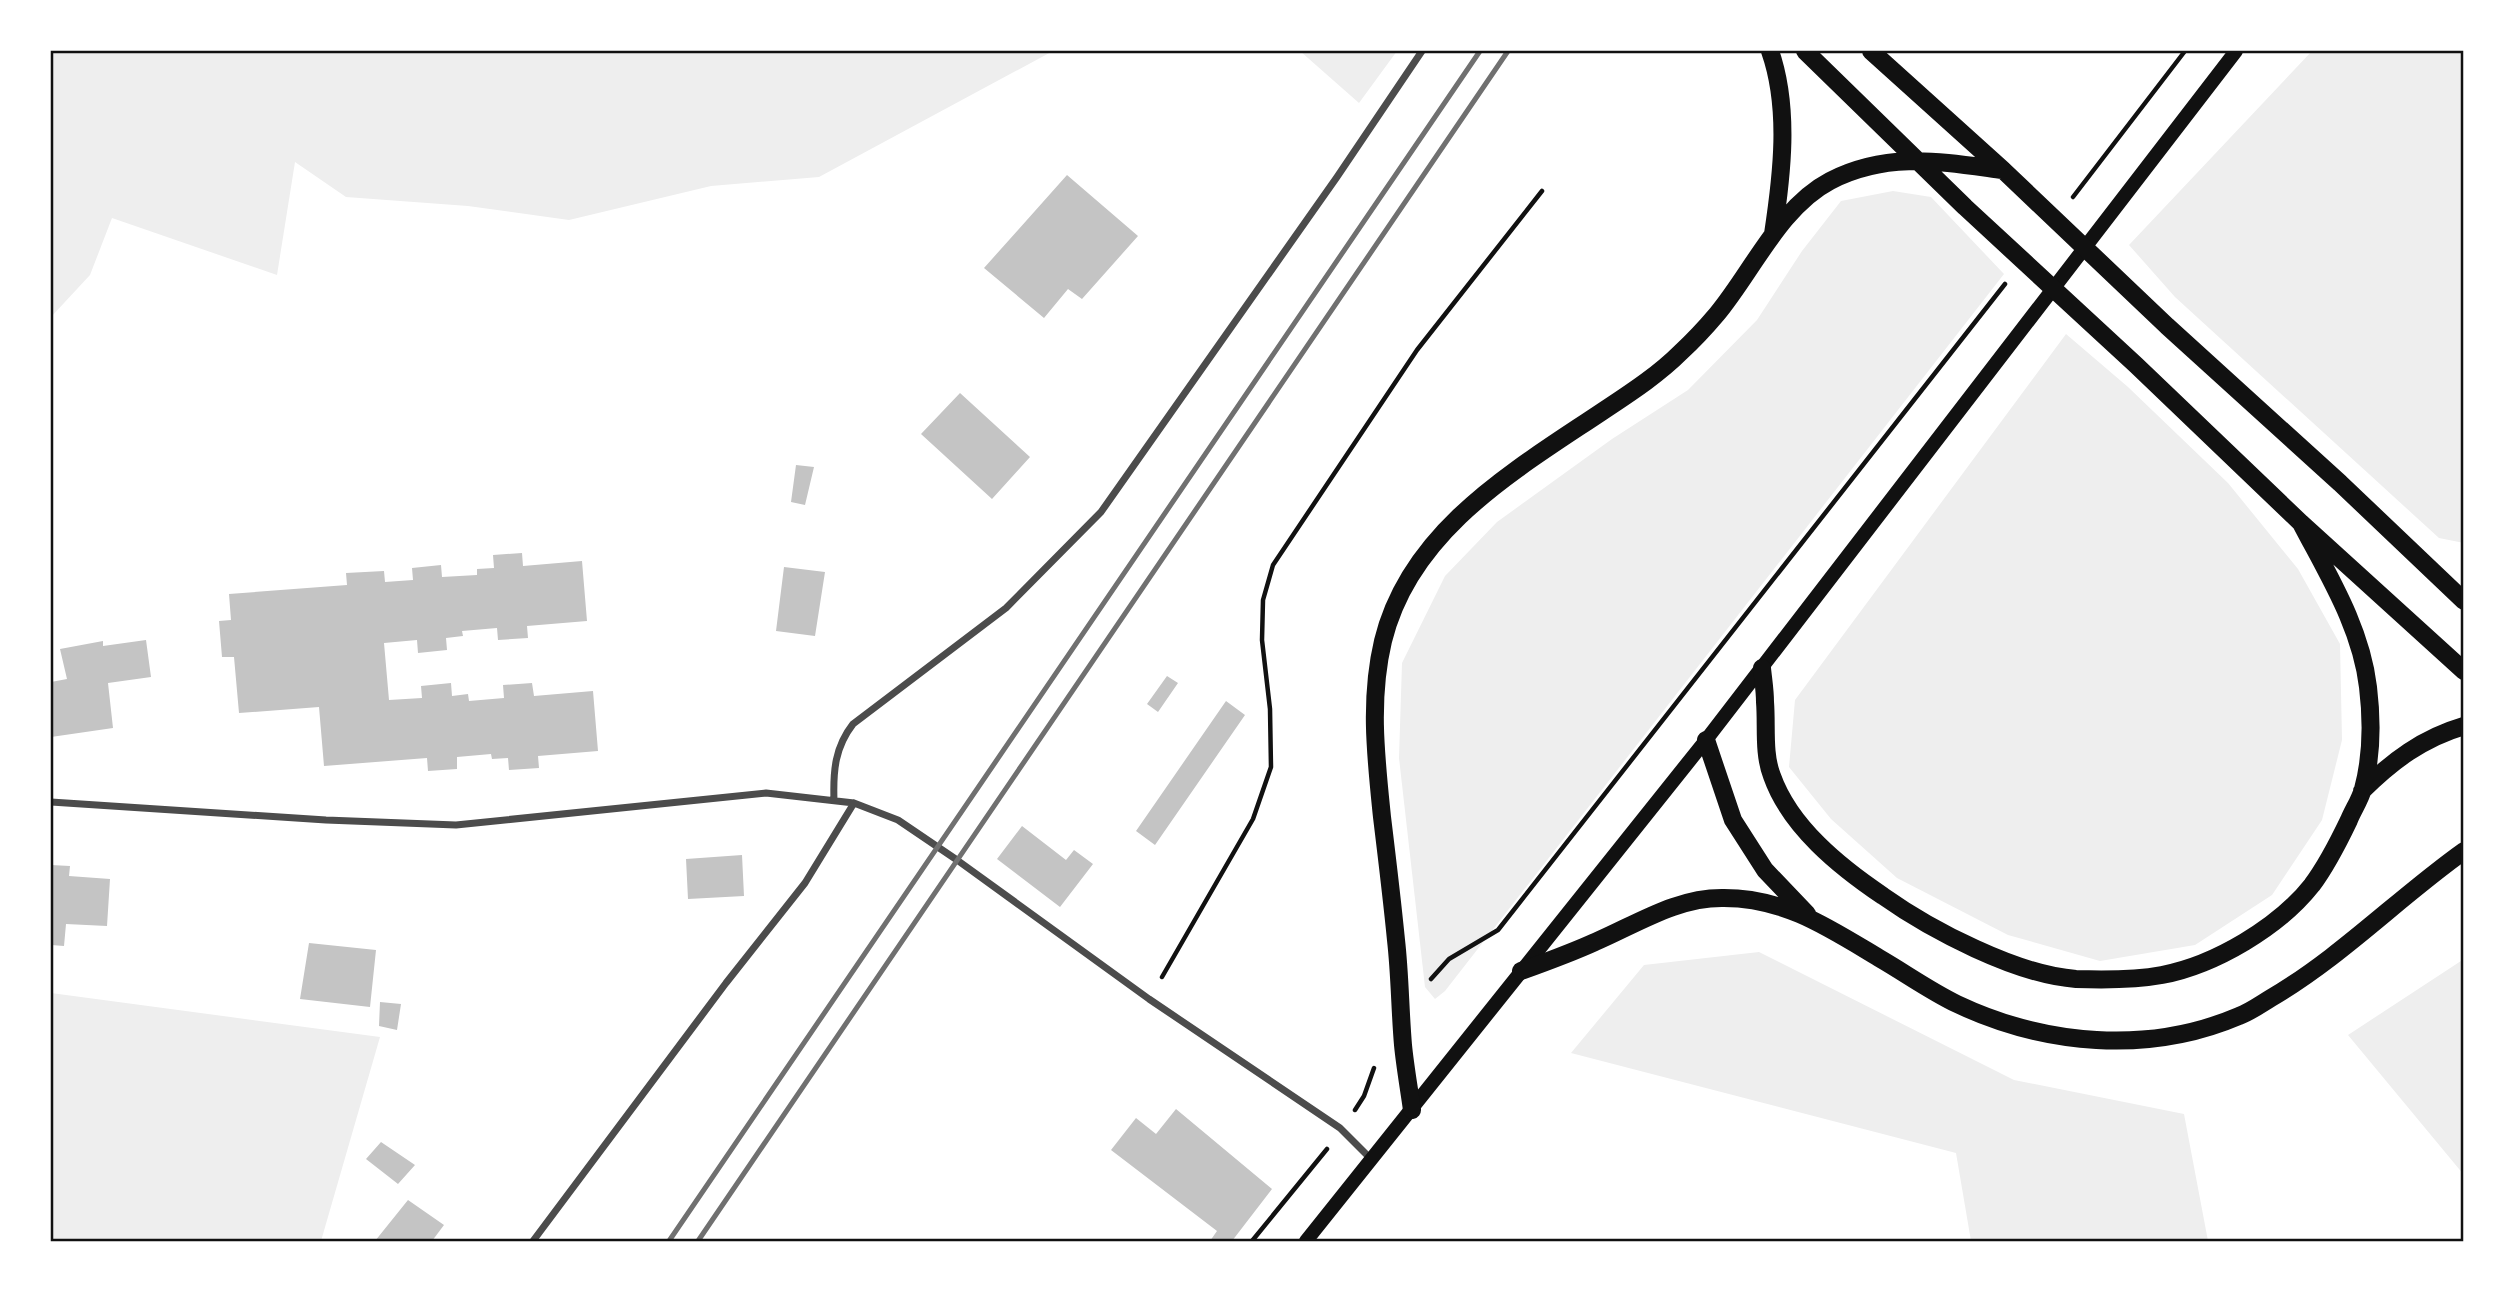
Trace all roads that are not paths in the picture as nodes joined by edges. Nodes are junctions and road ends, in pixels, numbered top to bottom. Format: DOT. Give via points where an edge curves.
graph roads {
  1 [pos="1422,51"];
  2 [pos="1770,51"];
  3 [pos="1805,51"];
  4 [pos="1871,51"];
  5 [pos="2236,51"];
  6 [pos="1919,160"];
  7 [pos="2003,170"];
  8 [pos="1772,236"];
  9 [pos="2301,523"];
  10 [pos="2439,577"];
  11 [pos="2464,580"];
  12 [pos="2464,601"];
  13 [pos="1762,668"];
  14 [pos="2464,671"];
  15 [pos="2464,726"];
  16 [pos="1706,740"];
  17 [pos="2362,791"];
  18 [pos="834,800"];
  19 [pos="51,802"];
  20 [pos="854,803"];
  21 [pos="2464,851"];
  22 [pos="1809,916"];
  23 [pos="1521,971"];
  24 [pos="1412,1110"];
  25 [pos="1372,1160"];
  26 [pos="533,1241"];
  27 [pos="1306,1241"];
  1 -- 18 [label="street" via="1101,512 1006,608 842,737 836,756"];
  2 -- 8 [label="main road" via="1777,75 1782,140"];
  3 -- 6 [label="main road"];
  4 -- 7 [label="main road"];
  5 -- 13 [label="main road"];
  6 -- 7 [label="main road"];
  6 -- 8 [label="main road" via="1859,168 1831,180 1813,191"];
  6 -- 9 [label="main road"];
  7 -- 10 [label="main road"];
  8 -- 24 [label="main road" via="1718,313 1653,378 1503,479 1445,529 1397,603 1383,640 1374,690 1374,745"];
  9 -- 14 [label="main road"];
  9 -- 17 [label="main road" via="2348,614 2361,652 2370,722 2370,754"];
  10 -- 11 [label="main road"];
  10 -- 12 [label="main road"];
  13 -- 16 [label="main road"];
  13 -- 17 [label="main road" via="1771,775 1788,808 1813,838 1854,877 1901,909 1969,945 2028,968 2074,978 2163,975 2214,958 2250,938 2283,915 2311,886 2334,852"];
  15 -- 17 [label="main road" via="2414,748"];
  16 -- 22 [label="main road" via="1733,820 1765,870"];
  16 -- 23 [label="main road"];
  18 -- 19 [label="street" via="766,793 456,825"];
  18 -- 20 [label="street"];
  20 -- 25 [label="street" via="898,820 1343,1130"];
  20 -- 26 [label="street" via="805,883"];
  21 -- 22 [label="main road" via="2305,979 2240,1016 2150,1038 2057,1037 2007,1024 1955,1003"];
  22 -- 23 [label="main road" via="1758,900 1722,898 1687,903"];
  23 -- 24 [label="main road"];
  24 -- 25 [label="main road"];
  25 -- 27 [label="main road"];
}
